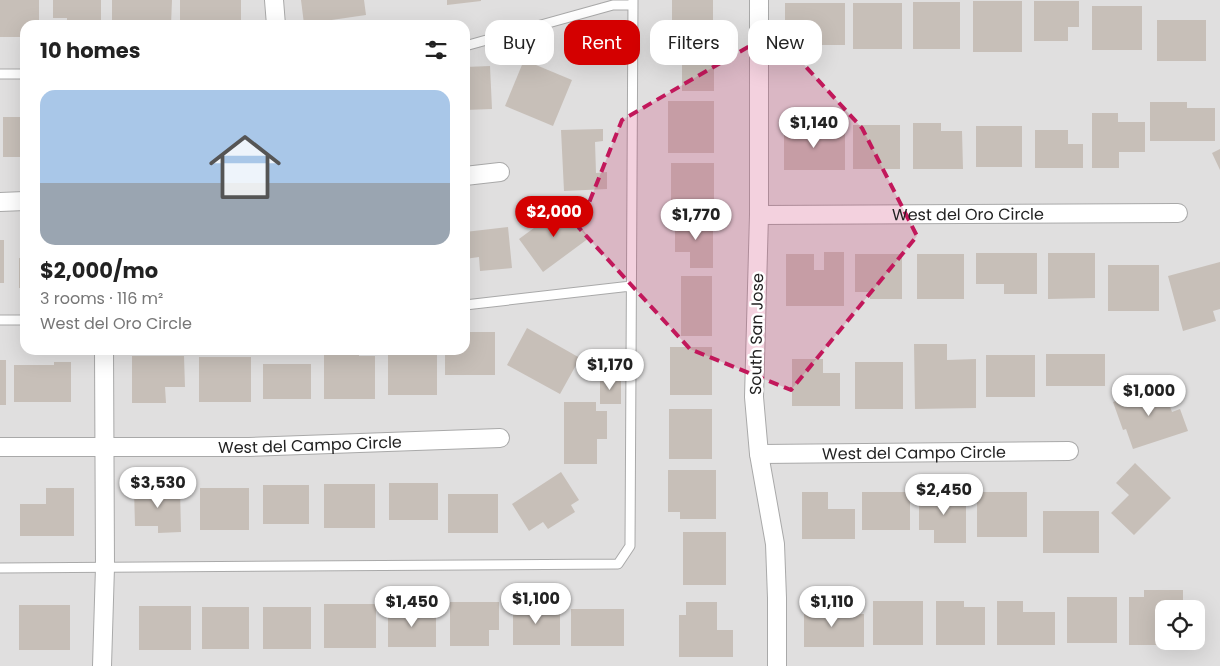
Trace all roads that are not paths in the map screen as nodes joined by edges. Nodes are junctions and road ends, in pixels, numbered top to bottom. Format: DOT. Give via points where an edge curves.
graph roads {
  1 [pos="274,0"];
  2 [pos="759,0"];
  3 [pos="633,3"];
  4 [pos="276,20"];
  5 [pos="470,45"];
  6 [pos="0,74"];
  7 [pos="20,74"];
  8 [pos="500,172"];
  9 [pos="470,175"];
  10 [pos="0,202"];
  11 [pos="20,202"];
  12 [pos="1178,213"];
  13 [pos="759,215"];
  14 [pos="631,286"];
  15 [pos="470,304"];
  16 [pos="0,320"];
  17 [pos="20,320"];
  18 [pos="104,355"];
  19 [pos="500,438"];
  20 [pos="0,447"];
  21 [pos="104,447"];
  22 [pos="1069,451"];
  23 [pos="759,454"];
  24 [pos="0,568"];
  25 [pos="105,568"];
  26 [pos="102,666"];
  27 [pos="777,666"];
  1 -- 4 [label="street"];
  2 -- 13 [label="street, South San Jose"];
  3 -- 5 [label="lane" via="613,5"];
  3 -- 14 [label="lane"];
  6 -- 7 [label="lane"];
  8 -- 9 [label="street"];
  10 -- 11 [label="street"];
  12 -- 13 [label="street, West del Oro Circle"];
  13 -- 23 [label="street, South San Jose" via="754,397"];
  14 -- 15 [label="lane"];
  14 -- 25 [label="lane" via="630,546 618,564"];
  16 -- 17 [label="lane"];
  18 -- 21 [label="street"];
  19 -- 21 [label="street, West del Campo Circle" via="249,447"];
  20 -- 21 [label="street, West del Campo Circle"];
  21 -- 25 [label="street"];
  22 -- 23 [label="street, West del Campo Circle"];
  23 -- 27 [label="street, South San Jose" via="775,544"];
  24 -- 25 [label="lane"];
  25 -- 26 [label="street"];
}
